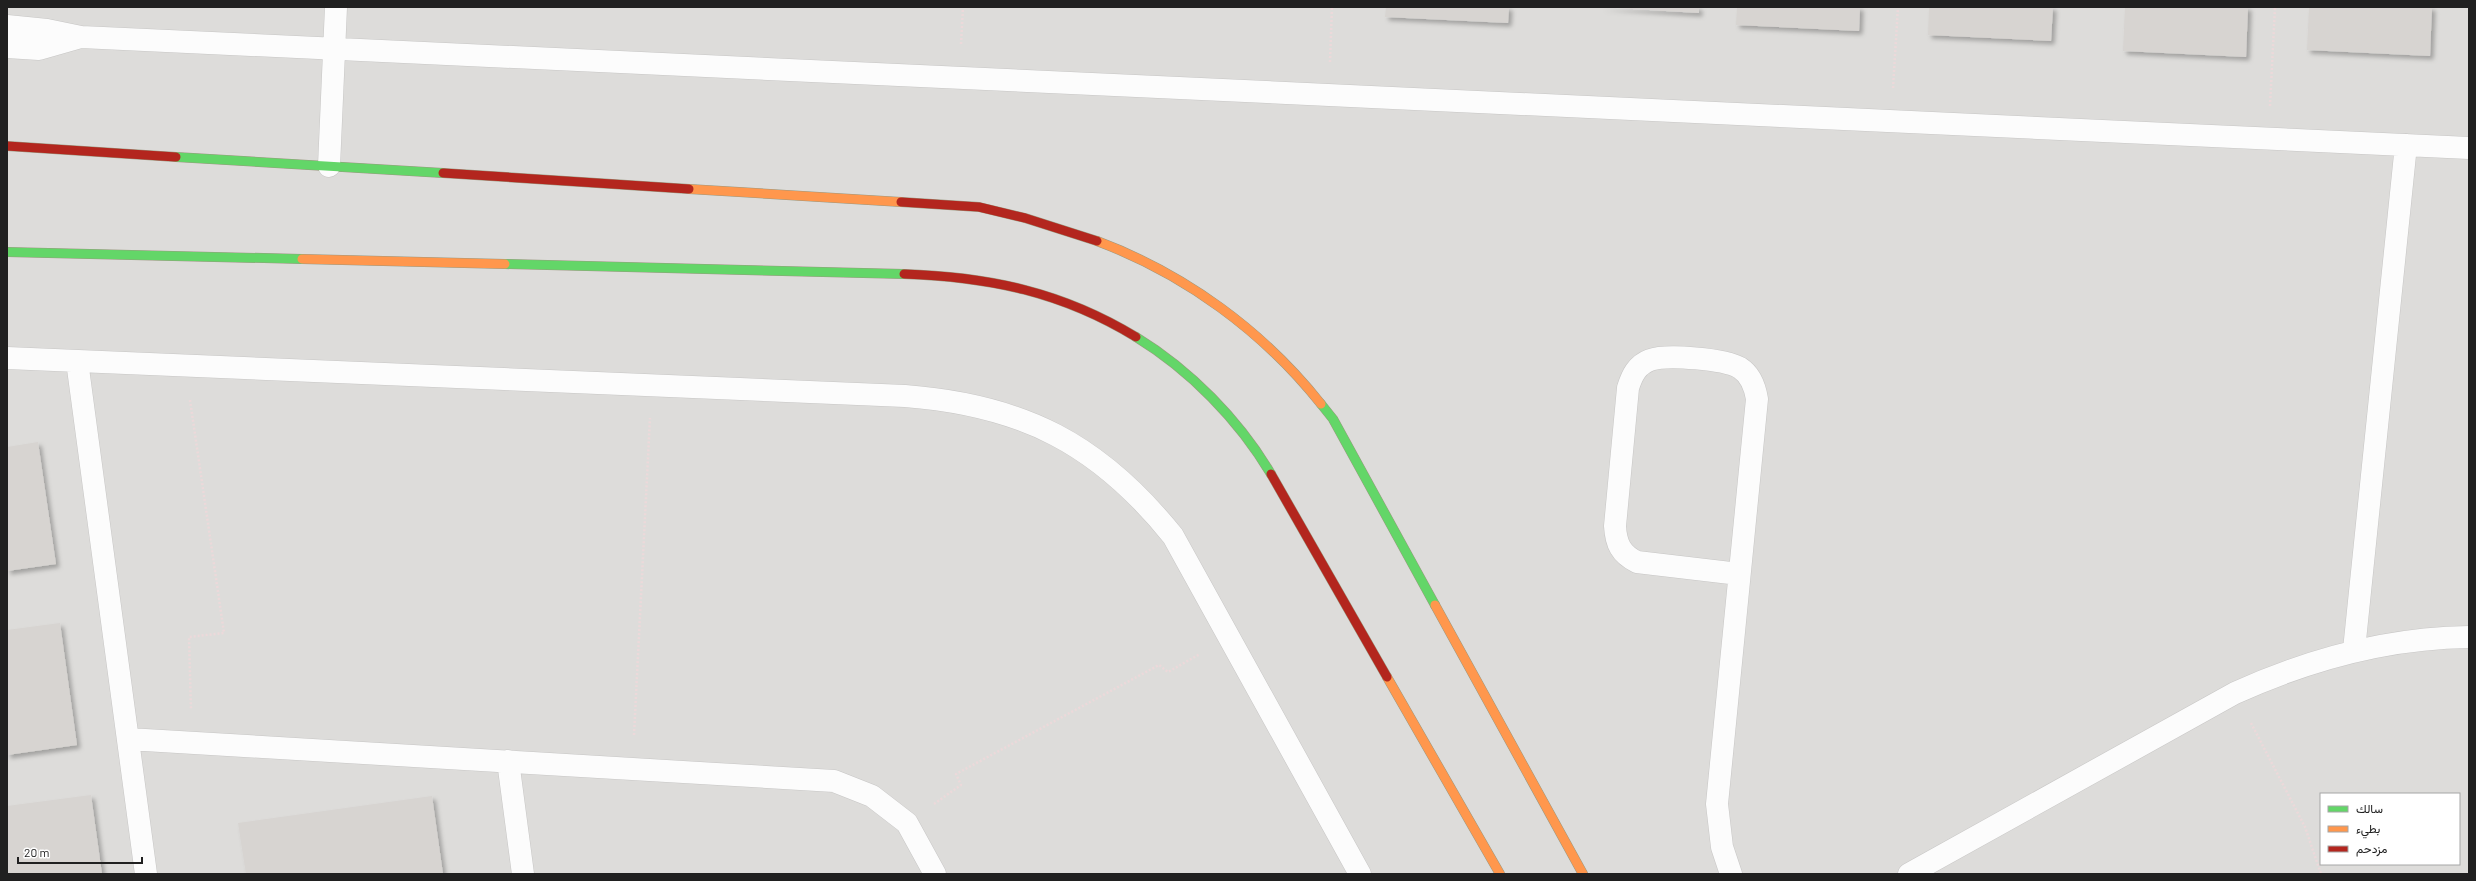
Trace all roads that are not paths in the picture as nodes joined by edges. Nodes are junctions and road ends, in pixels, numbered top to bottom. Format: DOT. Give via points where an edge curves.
graph roads {
  1 [pos="336,7"];
  2 [pos="7,26"];
  3 [pos="81,37"];
  4 [pos="7,47"];
  5 [pos="334,49"];
  6 [pos="2406,145"];
  7 [pos="7,146"];
  8 [pos="2469,148"];
  9 [pos="329,166"];
  10 [pos="7,252"];
  11 [pos="7,358"];
  12 [pos="78,361"];
  13 [pos="1739,574"];
  14 [pos="2469,637"];
  15 [pos="2354,650"];
  16 [pos="128,739"];
  17 [pos="508,761"];
  18 [pos="146,874"];
  19 [pos="523,874"];
  20 [pos="935,874"];
  21 [pos="1360,874"];
  22 [pos="1500,874"];
  23 [pos="1583,874"];
  24 [pos="1731,874"];
  25 [pos="1909,874"];
  1 -- 5 [label="street"];
  2 -- 3 [label="street"];
  3 -- 4 [label="street" via="39,49"];
  3 -- 5 [label="street"];
  5 -- 6 [label="street"];
  5 -- 9 [label="street"];
  6 -- 8 [label="street"];
  6 -- 15 [label="street"];
  7 -- 9 [label="street"];
  9 -- 23 [label="street" via="979,206 1029,217 1078,232 1125,251 1171,274 1216,304 1259,339 1298,377 1333,419"];
  10 -- 22 [label="street" via="956,276 1001,283 1044,294 1086,310 1126,330 1164,354 1229,414 1256,449"];
  11 -- 12 [label="street"];
  12 -- 16 [label="street"];
  12 -- 21 [label="street" via="944,399 1018,418 1086,452 1116,474 1147,503 1174,536"];
  13 -- 13 [label="street" via="1757,399 1755,388 1750,378 1730,363 1668,358 1650,360 1639,367 1632,376 1628,388 1615,526 1619,547 1627,557 1637,562"];
  13 -- 24 [label="street" via="1717,804 1722,848"];
  14 -- 15 [label="street" via="2401,641"];
  15 -- 25 [label="street" via="2274,675 2235,693"];
  16 -- 17 [label="street"];
  16 -- 18 [label="street"];
  17 -- 19 [label="street"];
  17 -- 20 [label="street" via="834,781 872,796 907,823"];
}
